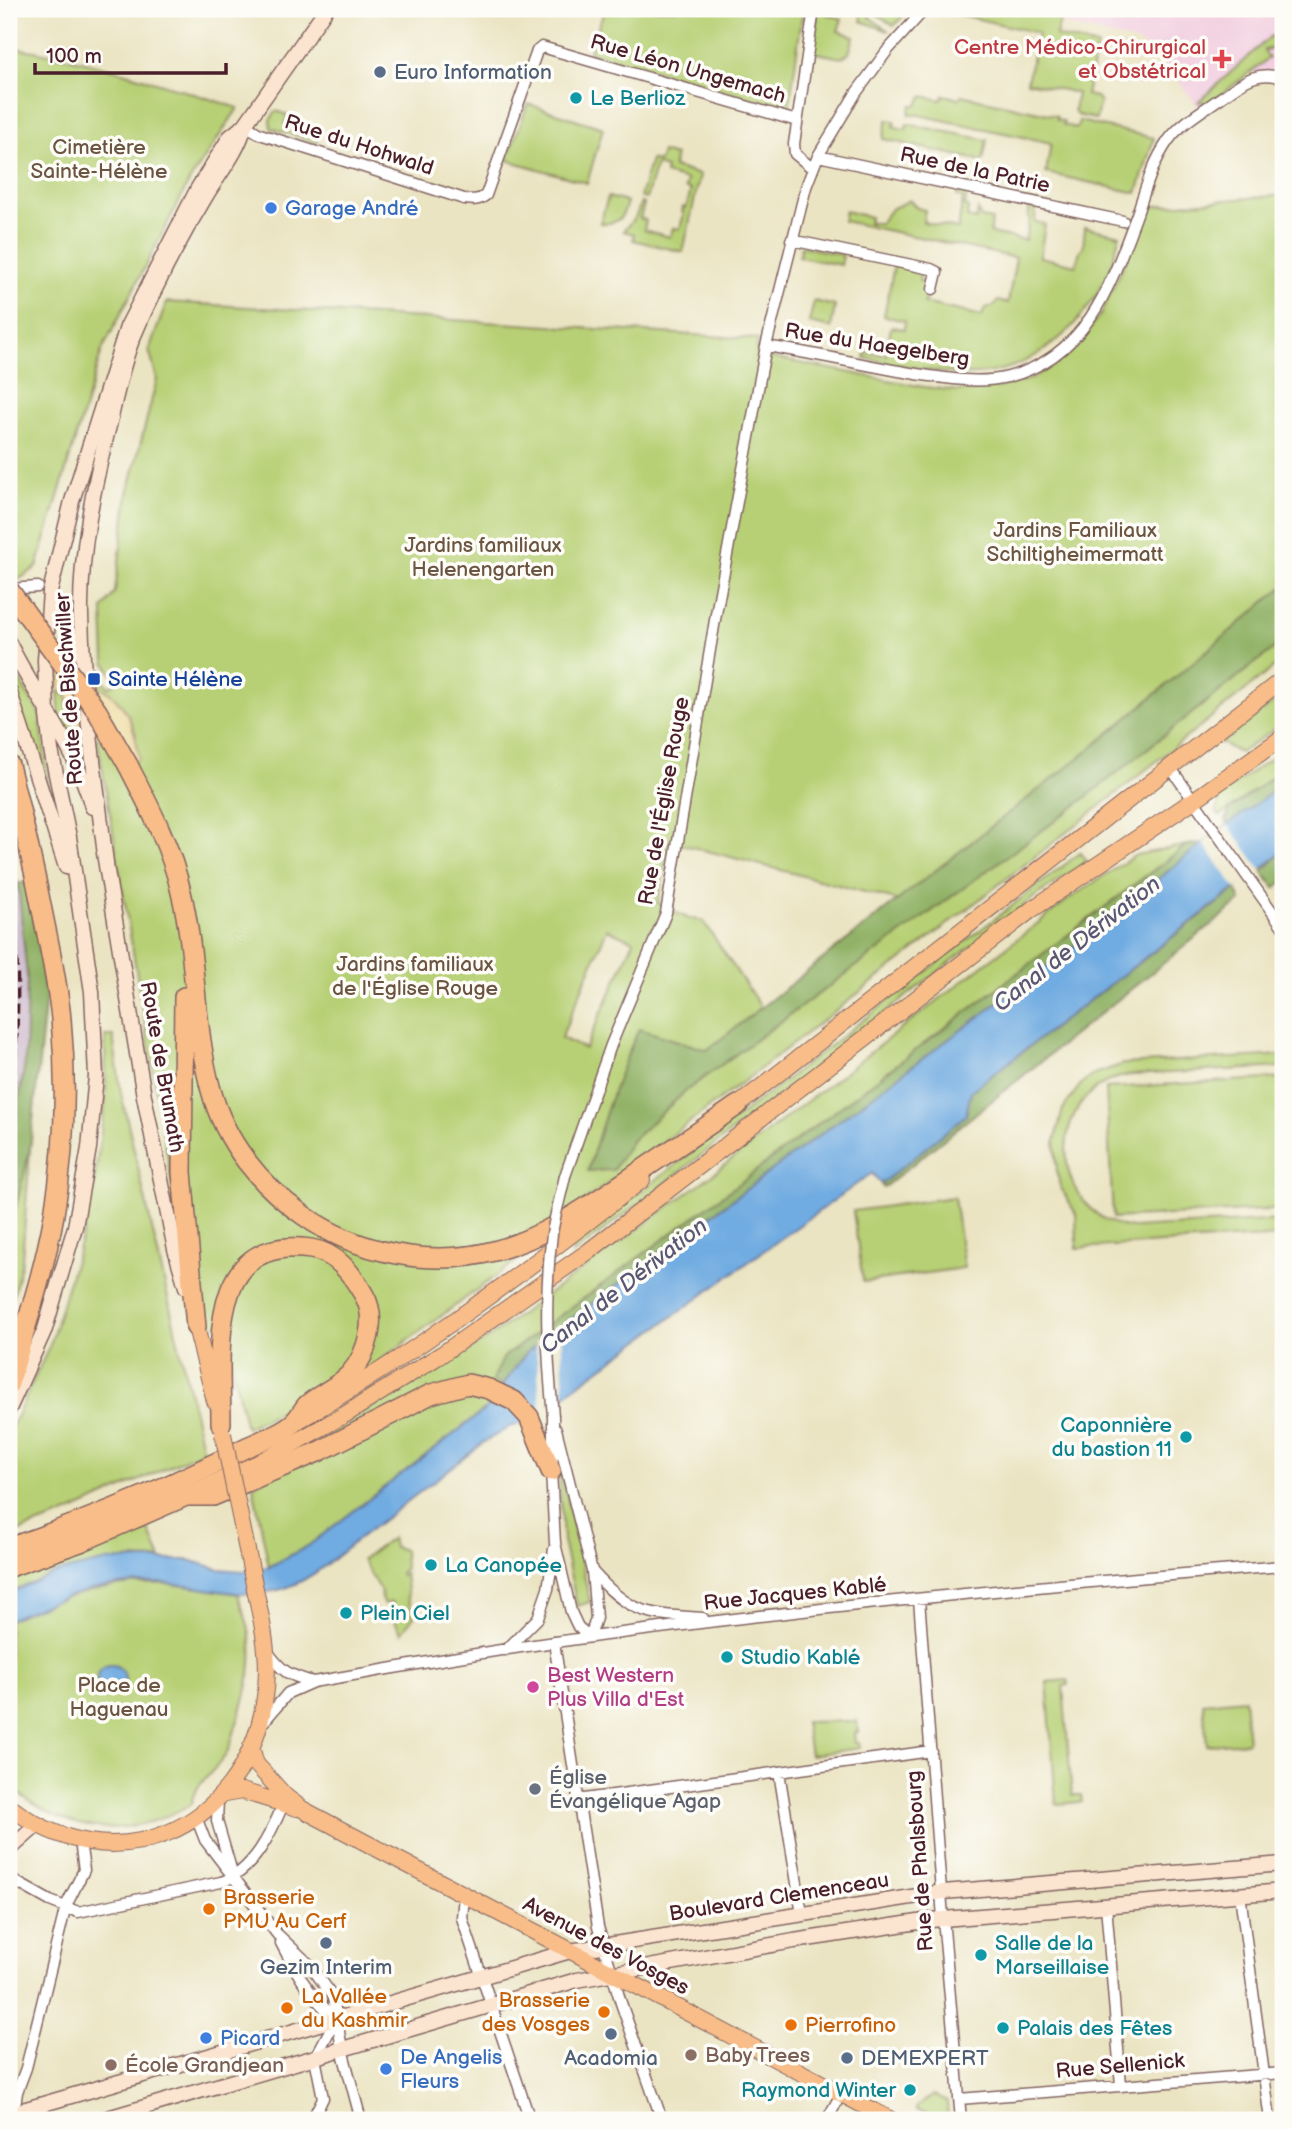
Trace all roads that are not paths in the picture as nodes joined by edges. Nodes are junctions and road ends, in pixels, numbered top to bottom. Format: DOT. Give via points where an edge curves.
graph roads {
  1 [pos="326,9"];
  2 [pos="814,9"];
  3 [pos="925,9"];
  4 [pos="1283,78"];
  5 [pos="797,121"];
  6 [pos="245,125"];
  7 [pos="818,156"];
  8 [pos="812,168"];
  9 [pos="464,199"];
  10 [pos="1123,221"];
  11 [pos="791,240"];
  12 [pos="933,289"];
  13 [pos="766,346"];
  14 [pos="38,587"];
  15 [pos="9,590"];
  16 [pos="9,643"];
  17 [pos="45,660"];
  18 [pos="23,669"];
  19 [pos="1283,679"];
  20 [pos="9,690"];
  21 [pos="47,715"];
  22 [pos="1283,737"];
  23 [pos="9,765"];
  24 [pos="1170,767"];
  25 [pos="138,785"];
  26 [pos="1194,800"];
  27 [pos="106,863"];
  28 [pos="81,918"];
  29 [pos="1283,927"];
  30 [pos="738,1105"];
  31 [pos="196,1327"];
  32 [pos="9,1384"];
  33 [pos="9,1409"];
  34 [pos="553,1416"];
  35 [pos="294,1423"];
  36 [pos="222,1428"];
  37 [pos="551,1471"];
  38 [pos="186,1496"];
  39 [pos="555,1543"];
  40 [pos="9,1548"];
  41 [pos="1283,1566"];
  42 [pos="9,1567"];
  43 [pos="592,1571"];
  44 [pos="919,1599"];
  45 [pos="727,1620"];
  46 [pos="590,1637"];
  47 [pos="554,1642"];
  48 [pos="506,1650"];
  49 [pos="267,1651"];
  50 [pos="313,1682"];
  51 [pos="258,1729"];
  52 [pos="251,1747"];
  53 [pos="931,1751"];
  54 [pos="779,1772"];
  55 [pos="221,1797"];
  56 [pos="577,1800"];
  57 [pos="283,1804"];
  58 [pos="9,1806"];
  59 [pos="302,1809"];
  60 [pos="196,1817"];
  61 [pos="37,1825"];
  62 [pos="80,1841"];
  63 [pos="9,1850"];
  64 [pos="1283,1864"];
  65 [pos="1238,1868"];
  66 [pos="9,1878"];
  67 [pos="234,1878"];
  68 [pos="1283,1891"];
  69 [pos="943,1892"];
  70 [pos="1240,1894"];
  71 [pos="464,1895"];
  72 [pos="1106,1905"];
  73 [pos="66,1906"];
  74 [pos="802,1914"];
  75 [pos="943,1918"];
  76 [pos="277,1934"];
  77 [pos="604,1946"];
  78 [pos="570,1951"];
  79 [pos="613,1973"];
  80 [pos="481,1978"];
  81 [pos="491,2006"];
  82 [pos="336,2018"];
  83 [pos="342,2049"];
  84 [pos="315,2057"];
  85 [pos="1283,2073"];
  86 [pos="1264,2074"];
  87 [pos="1121,2085"];
  88 [pos="841,2094"];
  89 [pos="960,2099"];
  90 [pos="12,2116"];
  91 [pos="101,2120"];
  92 [pos="312,2120"];
  93 [pos="360,2120"];
  94 [pos="530,2120"];
  95 [pos="662,2120"];
  96 [pos="827,2120"];
  97 [pos="891,2120"];
  98 [pos="961,2120"];
  99 [pos="1270,2120"];
  1 -- 6 [label="main road, Route de Bischwiller"];
  2 -- 5 [label="street"];
  3 -- 7 [label="street" via="856,93"];
  4 -- 13 [label="street, Rue du Haegelberg" via="1264,74 1247,79 1170,138 1152,169 1097,309 1064,349 1032,368 1007,377 968,381"];
  5 -- 8 [label="street" via="795,154"];
  5 -- 9 [label="street, Rue Léon Ungemach" via="542,47 486,195"];
  6 -- 9 [label="street, Rue du Hohwald" via="260,134"];
  6 -- 17 [label="main road, Route de Bischwiller" via="230,137 198,188 127,327 72,501 54,575"];
  6 -- 27 [label="main road, Route de Bischwiller" via="240,144 206,194 132,341 90,511 81,615"];
  7 -- 8 [label="street"];
  7 -- 10 [label="street, Rue de la Patrie"];
  8 -- 11 [label="street"];
  11 -- 12 [label="street" via="931,269 936,272"];
  11 -- 13 [label="street"];
  13 -- 34 [label="street, Rue de l'Église Rouge, bridge" via="666,913 611,1045 565,1176 553,1231 547,1284"];
  14 -- 15 [label="street"];
  15 -- 25 [label="highway, bridge" via="97,711"];
  16 -- 18 [label="main road, Route de Brumath"];
  17 -- 18 [label="main road, Route de Bischwiller"];
  17 -- 21 [label="main road, Route de Bischwiller"];
  18 -- 21 [label="main road, Route de Brumath"];
  19 -- 24 [label="main road"];
  20 -- 28 [label="main road, Route de Brumath"];
  21 -- 27 [label="main road, Route de Brumath" via="81,771"];
  21 -- 28 [label="main road, Route de Brumath"];
  22 -- 26 [label="main road"];
  23 -- 32 [label="highway" via="54,968 64,1096 63,1143 51,1226"];
  24 -- 26 [label="street"];
  24 -- 30 [label="main road"];
  25 -- 30 [label="highway" via="162,834 181,892 211,1093 245,1160 262,1181 313,1223 372,1249 404,1255 437,1258 494,1251 573,1216"];
  25 -- 31 [label="highway" via="167,864 179,925 185,1017 183,1196"];
  26 -- 29 [label="street"];
  26 -- 38 [label="main road" via="1031,910 589,1251 442,1354 313,1433"];
  27 -- 31 [label="main road, Route de Brumath" via="144,1096 175,1250"];
  28 -- 33 [label="main road, Route de Brumath" via="95,1023 96,1076 89,1148 75,1227 46,1329"];
  30 -- 35 [label="main road" via="432,1337"];
  31 -- 36 [label="main road, Route de Brumath"];
  34 -- 37 [label="street, Rue de l'Église Rouge"];
  34 -- 43 [label="street, Rue de l'Église Rouge"];
  35 -- 36 [label="highway" via="306,1406 349,1375 364,1354 370,1326 367,1300 350,1271 323,1251 289,1246 262,1255 231,1284 221,1331"];
  35 -- 40 [label="highway" via="195,1474"];
  36 -- 49 [label="main road, Route de Brumath, bridge"];
  37 -- 38 [label="highway" via="529,1418 514,1401 468,1384 430,1394 320,1451 213,1496"];
  37 -- 39 [label="street, Rue de l'Église Rouge"];
  38 -- 42 [label="highway"];
  39 -- 46 [label="street, Rue de l'Église Rouge" via="572,1612 578,1627"];
  39 -- 48 [label="street, Rue de l'Église Rouge" via="538,1618"];
  41 -- 44 [label="street, Rue Jacques Kablé"];
  43 -- 45 [label="street, Rue de l'Église Rouge" via="625,1603 651,1614"];
  43 -- 46 [label="street, Rue de l'Église Rouge" via="597,1618"];
  44 -- 45 [label="street, Rue Jacques Kablé"];
  44 -- 53 [label="street, Rue de Phalsbourg"];
  45 -- 46 [label="street, Rue Jacques Kablé"];
  46 -- 47 [label="street, Rue Jacques Kablé"];
  47 -- 48 [label="street, Rue Jacques Kablé"];
  47 -- 56 [label="street"];
  48 -- 50 [label="street, Rue Jacques Kablé"];
  49 -- 50 [label="street" via="290,1676"];
  49 -- 51 [label="main road"];
  50 -- 51 [label="street, Rue Jacques Kablé" via="288,1693"];
  51 -- 52 [label="main road"];
  52 -- 55 [label="main road"];
  52 -- 59 [label="main road, Avenue des Vosges" via="256,1764"];
  53 -- 54 [label="street"];
  53 -- 69 [label="street, Rue de Phalsbourg"];
  54 -- 56 [label="street"];
  54 -- 74 [label="street"];
  55 -- 57 [label="main road, Avenue des Vosges" via="242,1791"];
  55 -- 60 [label="main road"];
  55 -- 67 [label="street" via="217,1821"];
  56 -- 77 [label="street"];
  57 -- 59 [label="main road, Avenue des Vosges"];
  57 -- 67 [label="street" via="254,1857"];
  58 -- 61 [label="main road"];
  59 -- 71 [label="main road, Avenue des Vosges"];
  60 -- 62 [label="main road" via="149,1840 107,1845"];
  60 -- 67 [label="street" via="205,1839"];
  61 -- 62 [label="main road"];
  61 -- 63 [label="main road"];
  62 -- 73 [label="street" via="84,1870"];
  64 -- 65 [label="main road, Boulevard Clemenceau"];
  65 -- 69 [label="main road, Boulevard Clemenceau"];
  65 -- 70 [label="main road"];
  66 -- 73 [label="street"];
  67 -- 73 [label="street" via="78,1912"];
  67 -- 76 [label="street"];
  68 -- 70 [label="main road"];
  69 -- 74 [label="main road, Boulevard Clemenceau"];
  69 -- 75 [label="street, Rue de Phalsbourg"];
  70 -- 72 [label="main road"];
  70 -- 86 [label="street"];
  71 -- 78 [label="main road, Avenue des Vosges"];
  71 -- 80 [label="street" via="462,1918"];
  72 -- 75 [label="main road"];
  72 -- 87 [label="street"];
  73 -- 90 [label="street"];
  74 -- 77 [label="main road, Boulevard Clemenceau"];
  75 -- 79 [label="main road"];
  75 -- 89 [label="street, Rue de Phalsbourg"];
  76 -- 82 [label="street" via="301,1981"];
  76 -- 82 [label="street" via="311,1966 333,1997"];
  77 -- 78 [label="main road, Boulevard Clemenceau"];
  77 -- 79 [label="street"];
  78 -- 79 [label="main road, Avenue des Vosges"];
  78 -- 80 [label="main road, Boulevard Clemenceau"];
  79 -- 81 [label="main road"];
  79 -- 88 [label="main road, Avenue des Vosges"];
  79 -- 95 [label="street"];
  80 -- 81 [label="street"];
  80 -- 82 [label="main road, Boulevard Clemenceau"];
  81 -- 83 [label="main road"];
  81 -- 94 [label="street"];
  82 -- 83 [label="street"];
  82 -- 84 [label="street"];
  82 -- 90 [label="main road, Boulevard Clemenceau"];
  83 -- 84 [label="main road"];
  83 -- 93 [label="street"];
  84 -- 91 [label="main road"];
  84 -- 92 [label="street" via="323,2098"];
  85 -- 86 [label="street, Rue Sellenick"];
  86 -- 87 [label="street, Rue Sellenick"];
  86 -- 99 [label="street"];
  87 -- 89 [label="street, Rue Sellenick"];
  88 -- 96 [label="street"];
  88 -- 97 [label="main road, Avenue des Vosges"];
  89 -- 98 [label="street, Rue de Phalsbourg"];
}
